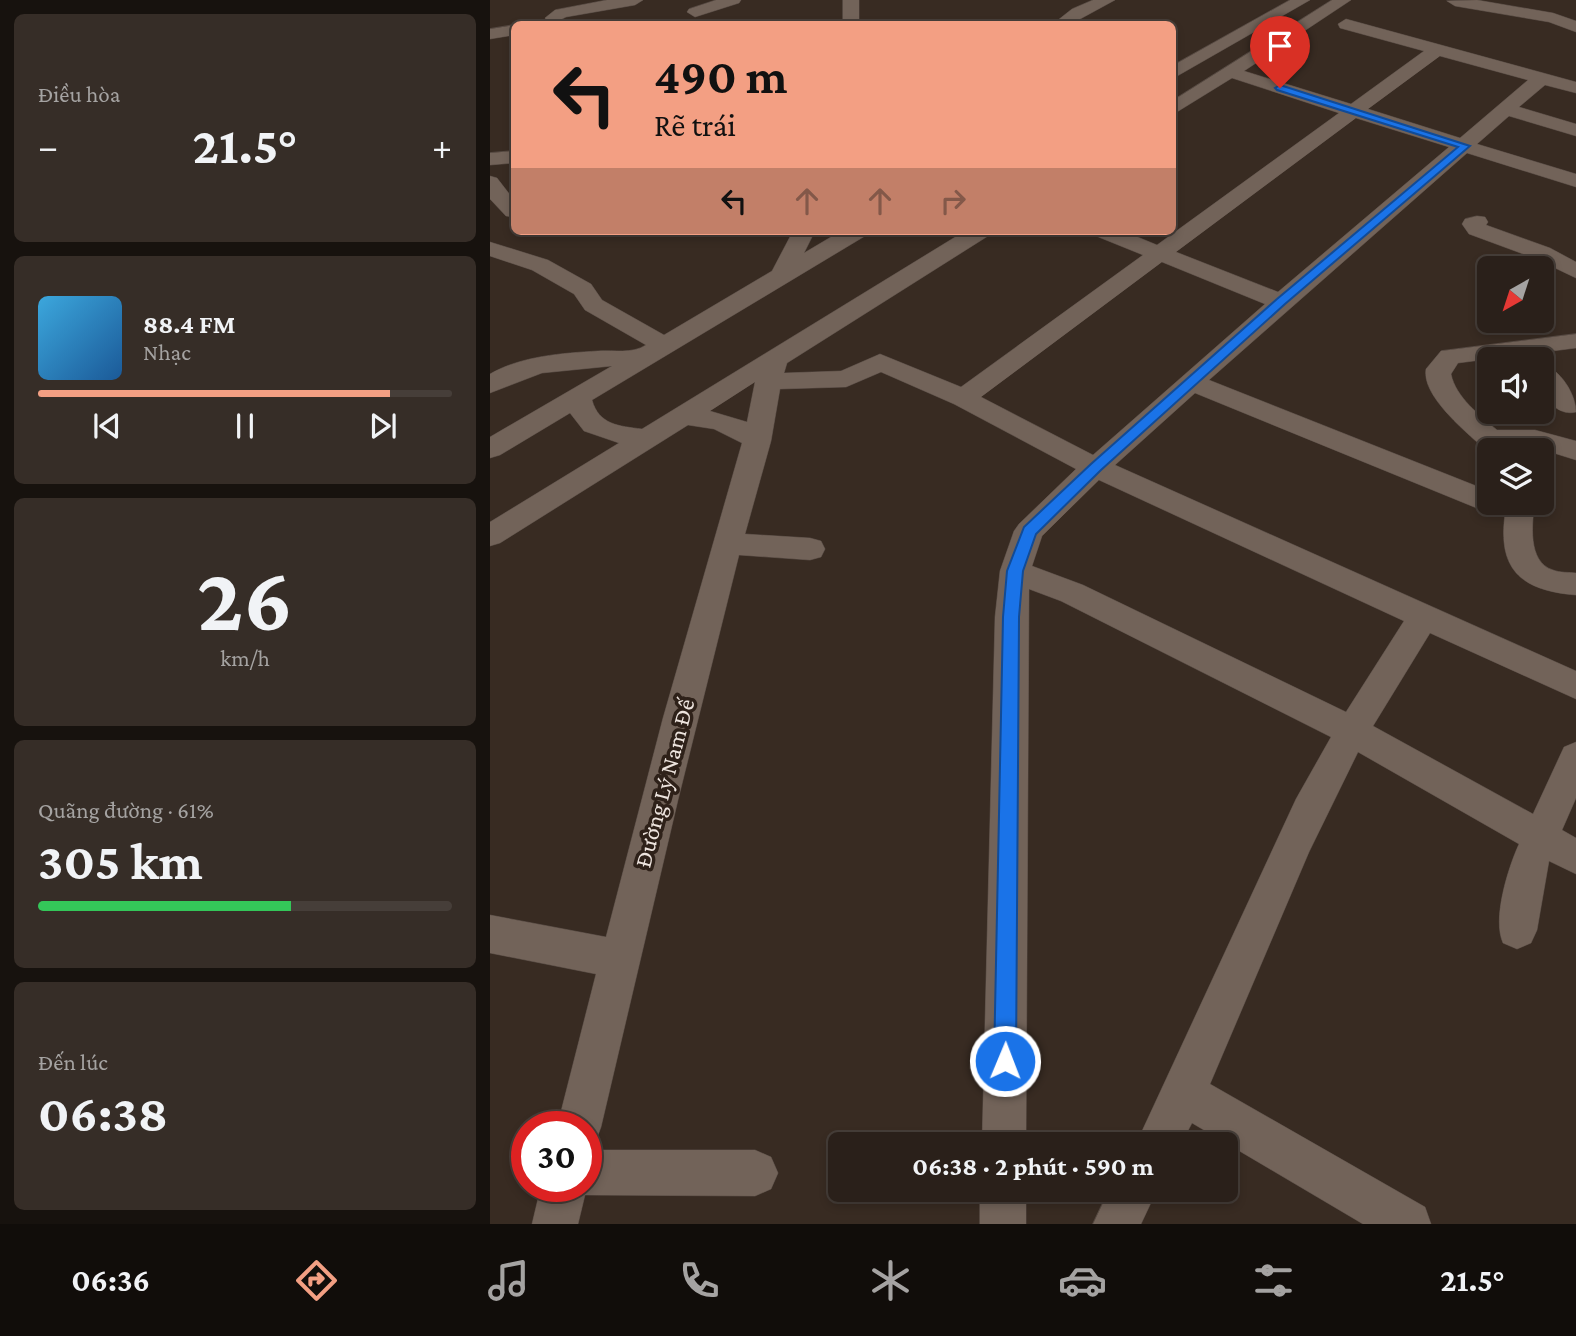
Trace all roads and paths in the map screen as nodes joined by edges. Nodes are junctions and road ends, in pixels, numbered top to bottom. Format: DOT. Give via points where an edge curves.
graph roads {
  1 [pos="733,0"];
  2 [pos="850,0"];
  3 [pos="1107,0"];
  4 [pos="1343,0"];
  5 [pos="629,1"];
  6 [pos="1295,4"];
  7 [pos="1454,4"];
  8 [pos="695,12"];
  9 [pos="1317,17"];
  10 [pos="556,20"];
  11 [pos="611,21"];
  12 [pos="851,21"];
  13 [pos="1065,21"];
  14 [pos="1346,24"];
  15 [pos="1576,27"];
  16 [pos="511,30"];
  17 [pos="490,34"];
  18 [pos="1438,50"];
  19 [pos="1230,72"];
  20 [pos="1176,73"];
  21 [pos="1542,78"];
  22 [pos="1576,88"];
  23 [pos="1176,106"];
  24 [pos="1506,109"];
  25 [pos="1354,111"];
  26 [pos="1576,130"];
  27 [pos="1465,146"];
  28 [pos="511,157"];
  29 [pos="490,159"];
  30 [pos="1576,181"];
  31 [pos="490,182"];
  32 [pos="511,209"];
  33 [pos="511,220"];
  34 [pos="1477,222"];
  35 [pos="490,231"];
  36 [pos="802,235"];
  37 [pos="850,235"];
  38 [pos="974,235"];
  39 [pos="1114,235"];
  40 [pos="490,250"];
  41 [pos="1162,254"];
  42 [pos="1576,271"];
  43 [pos="782,275"];
  44 [pos="1281,302"];
  45 [pos="1576,341"];
  46 [pos="664,345"];
  47 [pos="1552,347"];
  48 [pos="1471,353"];
  49 [pos="1477,353"];
  50 [pos="643,358"];
  51 [pos="1477,362"];
  52 [pos="772,369"];
  53 [pos="1191,382"];
  54 [pos="490,385"];
  55 [pos="1554,388"];
  56 [pos="578,397"];
  57 [pos="963,398"];
  58 [pos="1568,406"];
  59 [pos="680,416"];
  60 [pos="645,438"];
  61 [pos="1491,438"];
  62 [pos="1507,438"];
  63 [pos="1528,438"];
  64 [pos="757,441"];
  65 [pos="1554,444"];
  66 [pos="490,449"];
  67 [pos="1576,451"];
  68 [pos="1096,467"];
  69 [pos="1477,497"];
  70 [pos="1520,515"];
  71 [pos="490,536"];
  72 [pos="727,544"];
  73 [pos="810,549"];
  74 [pos="1015,571"];
  75 [pos="1576,584"];
  76 [pos="1424,617"];
  77 [pos="1576,686"];
  78 [pos="1352,731"];
  79 [pos="1576,757"];
  80 [pos="1540,839"];
  81 [pos="1576,858"];
  82 [pos="1517,930"];
  83 [pos="490,934"];
  84 [pos="620,960"];
  85 [pos="1184,1094"];
  86 [pos="583,1111"];
  87 [pos="1004,1132"];
  88 [pos="1164,1132"];
  89 [pos="602,1173"];
  90 [pos="755,1173"];
  91 [pos="560,1202"];
  92 [pos="1003,1202"];
  93 [pos="1128,1202"];
  94 [pos="555,1224"];
  95 [pos="1003,1224"];
  96 [pos="1116,1224"];
  97 [pos="1408,1224"];
  1 -- 8 [label="street"];
  2 -- 12 [label="street"];
  3 -- 13 [label="street"];
  4 -- 9 [label="street"];
  5 -- 10 [label="street"];
  5 -- 11 [label="street" via="625,12"];
  6 -- 9 [label="street"];
  6 -- 20 [label="street"];
  7 -- 15 [label="street" via="1553,18"];
  9 -- 19 [label="street"];
  14 -- 18 [label="street"];
  16 -- 17 [label="street"];
  18 -- 21 [label="street"];
  18 -- 25 [label="street"];
  19 -- 23 [label="street"];
  19 -- 25 [label="street"];
  21 -- 22 [label="street"];
  21 -- 24 [label="street"];
  24 -- 26 [label="street"];
  24 -- 27 [label="street"];
  25 -- 27 [label="street"];
  25 -- 41 [label="street"];
  27 -- 30 [label="street"];
  27 -- 44 [label="street"];
  28 -- 29 [label="street"];
  31 -- 32 [label="street"];
  33 -- 35 [label="street"];
  34 -- 42 [label="street" via="1473,224 1477,229"];
  36 -- 43 [label="street"];
  37 -- 43 [label="street"];
  38 -- 52 [label="street"];
  39 -- 41 [label="street"];
  40 -- 46 [label="street" via="540,265 564,278 583,289 593,304"];
  41 -- 44 [label="street"];
  41 -- 57 [label="street"];
  43 -- 46 [label="street"];
  44 -- 53 [label="street"];
  45 -- 47 [label="street"];
  46 -- 50 [label="street"];
  48 -- 49 [label="street"];
  48 -- 51 [label="street"];
  48 -- 61 [label="street" via="1450,356 1439,367 1437,377 1455,404"];
  50 -- 54 [label="street" via="606,357 514,370"];
  50 -- 56 [label="street"];
  52 -- 57 [label="street" via="846,379 880,362"];
  52 -- 59 [label="street"];
  52 -- 64 [label="street, Đường Lý Nam Đế"];
  53 -- 68 [label="street"];
  53 -- 69 [label="street"];
  55 -- 58 [label="street"];
  56 -- 60 [label="street" via="585,420 597,428"];
  56 -- 66 [label="street"];
  57 -- 68 [label="street"];
  59 -- 60 [label="street"];
  59 -- 64 [label="street" via="720,420 738,426"];
  60 -- 71 [label="street"];
  62 -- 63 [label="street"];
  64 -- 72 [label="street, Đường Lý Nam Đế"];
  65 -- 67 [label="street"];
  68 -- 74 [label="street" via="1030,531"];
  68 -- 76 [label="street"];
  70 -- 75 [label="street" via="1520,547 1528,568 1542,579"];
  72 -- 73 [label="street"];
  72 -- 84 [label="street, Đường Lý Nam Đế"];
  74 -- 78 [label="street" via="1072,593"];
  74 -- 87 [label="street"];
  76 -- 77 [label="street"];
  76 -- 78 [label="street"];
  78 -- 80 [label="street"];
  78 -- 85 [label="street" via="1310,808"];
  79 -- 80 [label="street"];
  80 -- 81 [label="street"];
  80 -- 82 [label="street" via="1530,862"];
  83 -- 84 [label="street"];
  84 -- 86 [label="street, Đường Lý Nam Đế"];
  85 -- 88 [label="street"];
  85 -- 97 [label="street"];
  89 -- 90 [label="street"];
  91 -- 94 [label="street"];
  92 -- 95 [label="street"];
  93 -- 96 [label="street"];
}
